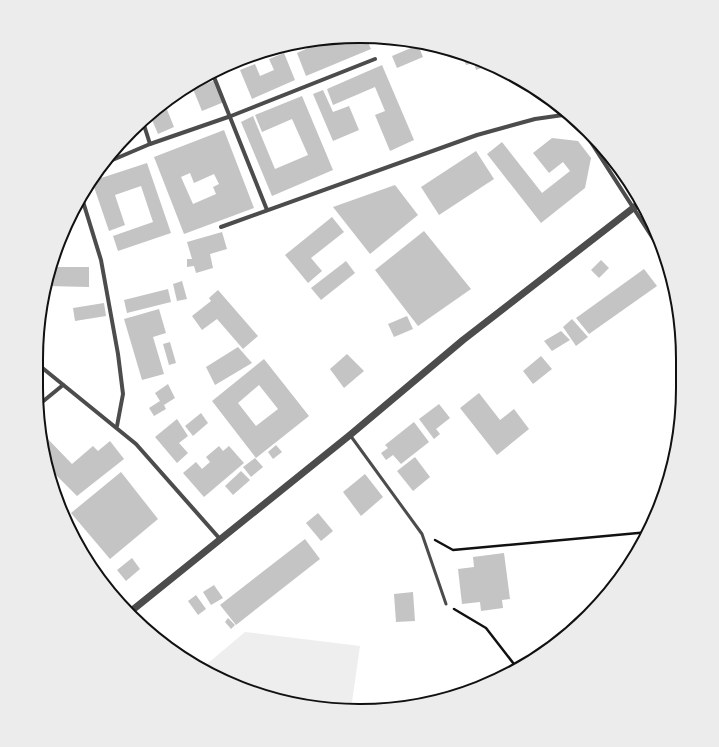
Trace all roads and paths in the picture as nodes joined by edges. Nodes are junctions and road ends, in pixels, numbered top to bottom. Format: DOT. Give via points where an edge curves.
graph roads {
  1 [pos="375,59"];
  2 [pos="215,78"];
  3 [pos="560,115"];
  4 [pos="231,116"];
  5 [pos="144,128"];
  6 [pos="150,144"];
  7 [pos="597,151"];
  8 [pos="115,159"];
  9 [pos="84,204"];
  10 [pos="636,206"];
  11 [pos="634,208"];
  12 [pos="267,210"];
  13 [pos="221,227"];
  14 [pos="650,233"];
  15 [pos="43,368"];
  16 [pos="63,385"];
  17 [pos="44,401"];
  18 [pos="117,426"];
  19 [pos="350,435"];
  20 [pos="640,533"];
  21 [pos="422,534"];
  22 [pos="220,539"];
  23 [pos="446,604"];
  24 [pos="134,609"];
  25 [pos="514,664"];
  1 -- 4 [label="street"];
  2 -- 4 [label="street"];
  3 -- 12 [label="street" via="535,119 477,135"];
  4 -- 6 [label="street"];
  4 -- 12 [label="street"];
  5 -- 6 [label="street"];
  6 -- 8 [label="street"];
  7 -- 11 [label="street"];
  9 -- 18 [label="street" via="102,260 118,354 123,394"];
  10 -- 11 [label="street"];
  11 -- 14 [label="street"];
  11 -- 19 [label="street" via="478,328"];
  12 -- 13 [label="street"];
  15 -- 16 [label="street"];
  16 -- 17 [label="street"];
  16 -- 18 [label="street"];
  18 -- 22 [label="street" via="148,456"];
  19 -- 21 [label="lane"];
  19 -- 22 [label="street"];
  20 -- 21 [label="path" via="453,550"];
  21 -- 23 [label="lane"];
  22 -- 24 [label="street"];
  23 -- 25 [label="path" via="486,628"];
}
